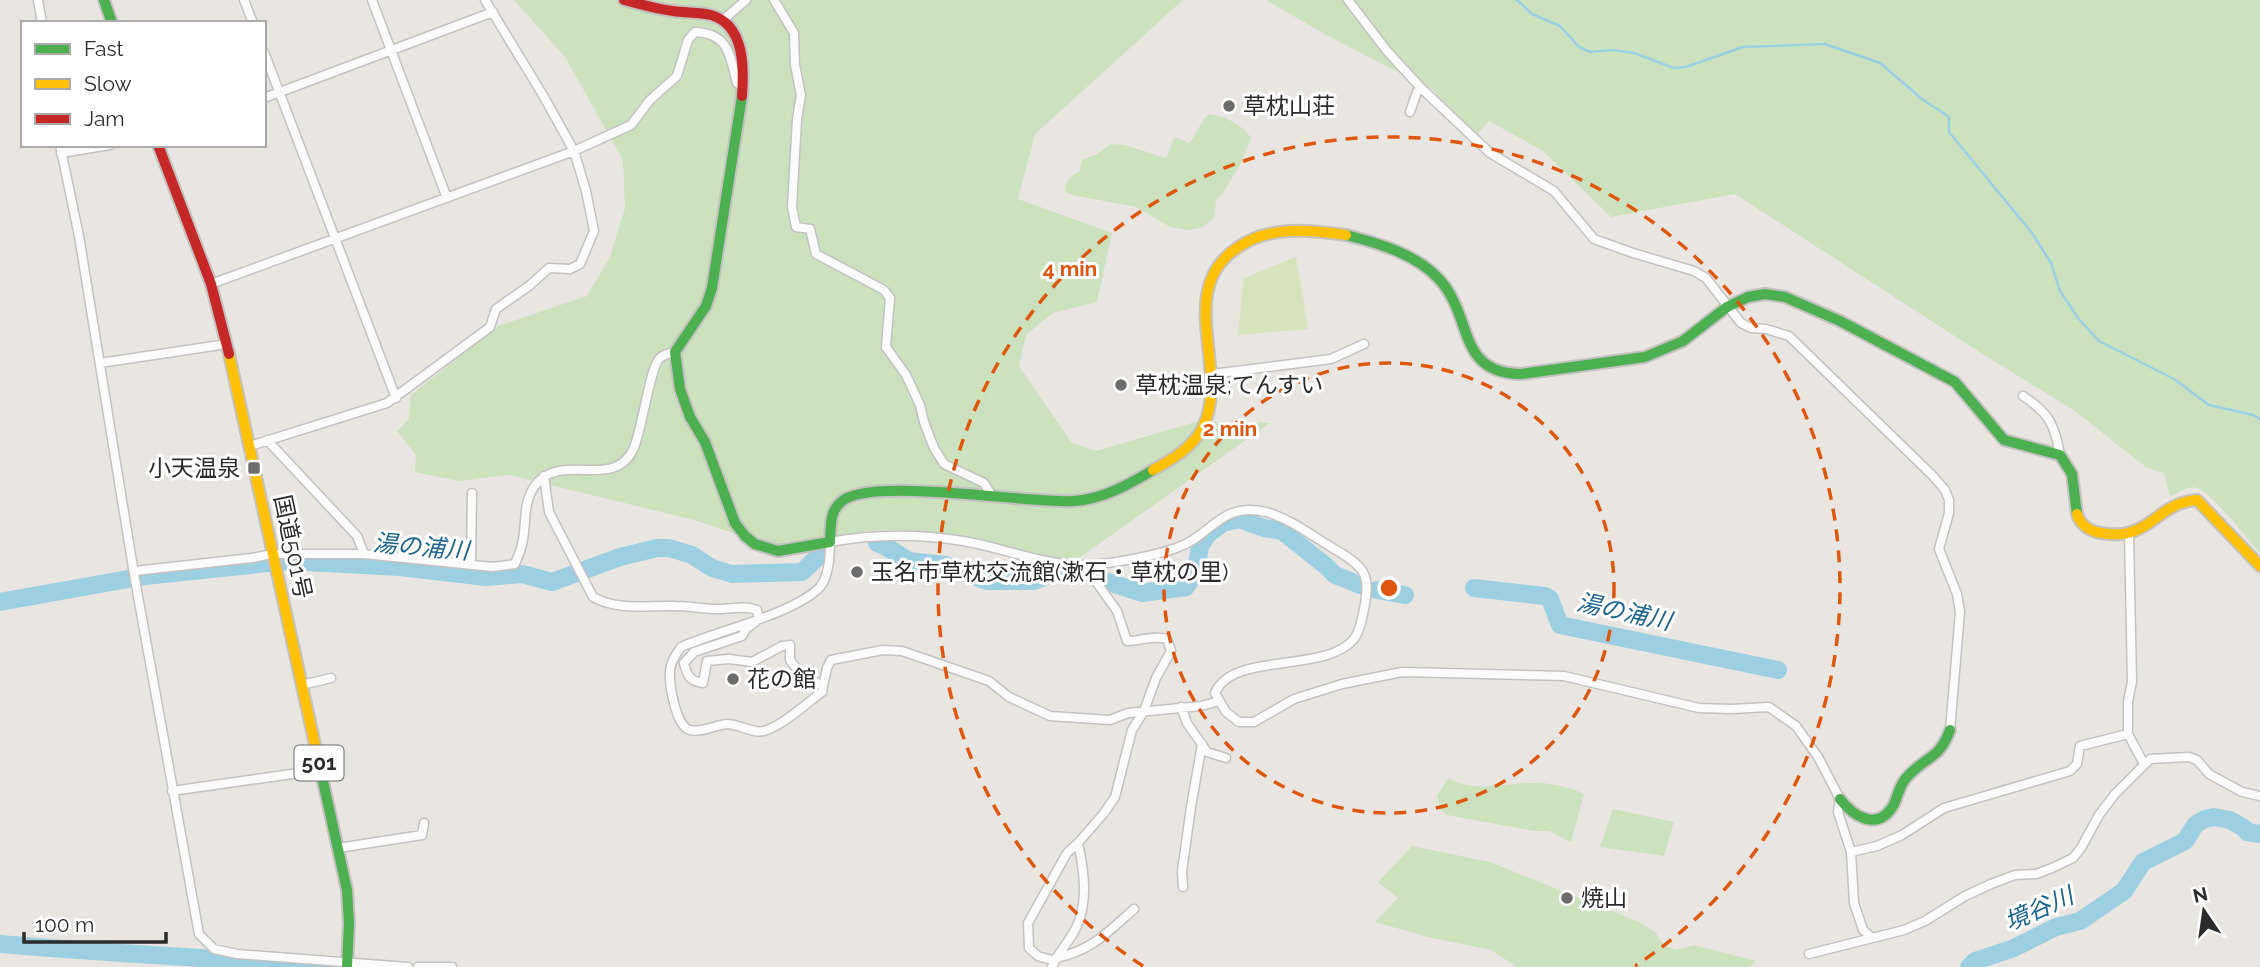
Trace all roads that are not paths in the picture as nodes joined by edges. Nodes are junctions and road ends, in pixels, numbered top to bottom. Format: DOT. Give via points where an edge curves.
graph roads {
  1 [pos="38,0"];
  2 [pos="104,0"];
  3 [pos="244,0"];
  4 [pos="372,0"];
  5 [pos="485,0"];
  6 [pos="624,0"];
  7 [pos="746,0"];
  8 [pos="774,0"];
  9 [pos="1349,0"];
  10 [pos="493,12"];
  11 [pos="723,20"];
  12 [pos="42,21"];
  13 [pos="112,21"];
  14 [pos="252,21"];
  15 [pos="390,52"];
  16 [pos="266,57"];
  17 [pos="743,87"];
  18 [pos="1421,88"];
  19 [pos="280,93"];
  20 [pos="266,97"];
  21 [pos="1410,112"];
  22 [pos="85,147"];
  23 [pos="159,147"];
  24 [pos="60,149"];
  25 [pos="574,151"];
  26 [pos="447,198"];
  27 [pos="335,240"];
  28 [pos="211,285"];
  29 [pos="1727,307"];
  30 [pos="227,344"];
  31 [pos="1364,344"];
  32 [pos="675,352"];
  33 [pos="100,363"];
  34 [pos="1212,374"];
  35 [pos="2024,396"];
  36 [pos="396,398"];
  37 [pos="267,440"];
  38 [pos="250,446"];
  39 [pos="2060,455"];
  40 [pos="544,476"];
  41 [pos="472,493"];
  42 [pos="992,496"];
  43 [pos="2129,534"];
  44 [pos="830,542"];
  45 [pos="364,554"];
  46 [pos="274,559"];
  47 [pos="471,565"];
  48 [pos="2260,566"];
  49 [pos="1091,570"];
  50 [pos="134,573"];
  51 [pos="759,619"];
  52 [pos="331,678"];
  53 [pos="302,685"];
  54 [pos="823,687"];
  55 [pos="1219,701"];
  56 [pos="1181,707"];
  57 [pos="1144,711"];
  58 [pos="1950,730"];
  59 [pos="2128,734"];
  60 [pos="1202,744"];
  61 [pos="1226,758"];
  62 [pos="2144,764"];
  63 [pos="320,770"];
  64 [pos="172,791"];
  65 [pos="2260,796"];
  66 [pos="1840,799"];
  67 [pos="424,823"];
  68 [pos="1078,843"];
  69 [pos="338,848"];
  70 [pos="1851,852"];
  71 [pos="1183,887"];
  72 [pos="1134,909"];
  73 [pos="1870,936"];
  74 [pos="1809,954"];
  75 [pos="1054,962"];
  76 [pos="348,964"];
  77 [pos="408,967"];
  78 [pos="418,967"];
  79 [pos="452,967"];
  1 -- 12 [label="street"];
  2 -- 13 [label="main road"];
  3 -- 14 [label="street"];
  4 -- 15 [label="street"];
  5 -- 10 [label="street"];
  6 -- 11 [label="main road"];
  7 -- 11 [label="street"];
  8 -- 42 [label="street" via="794,33 801,95 792,207 796,227 810,229 816,254 884,290 890,298 886,347 906,375 934,448 944,464 984,483"];
  9 -- 18 [label="street"];
  10 -- 15 [label="street"];
  10 -- 25 [label="street"];
  11 -- 17 [label="main road" via="738,40"];
  15 -- 19 [label="street"];
  15 -- 26 [label="street"];
  16 -- 19 [label="street"];
  17 -- 25 [label="street" via="737,83 728,49 718,37 695,32 677,76 631,125"];
  17 -- 32 [label="main road" via="712,288 706,306"];
  18 -- 21 [label="street"];
  18 -- 29 [label="street" via="1490,153 1555,191 1594,239 1694,271 1706,278"];
  19 -- 20 [label="street"];
  19 -- 27 [label="street"];
  22 -- 24 [label="street"];
  23 -- 28 [label="main road, 国道501号 / 501"];
  24 -- 33 [label="street"];
  25 -- 26 [label="street"];
  25 -- 36 [label="street" via="594,231 580,264 570,269 549,268 496,309 490,327"];
  26 -- 27 [label="street"];
  27 -- 28 [label="street"];
  27 -- 36 [label="street"];
  28 -- 30 [label="main road, 国道501号 / 501"];
  29 -- 34 [label="main road" via="1683,341 1645,357 1501,374 1478,360 1449,291 1416,261 1329,231 1281,230 1235,247 1209,282"];
  29 -- 39 [label="main road" via="1765,294 1785,297 1840,321 1955,382 2004,440"];
  29 -- 58 [label="street" via="1751,328 1788,336 1945,490 1949,513 1939,549 1960,612"];
  30 -- 33 [label="street"];
  30 -- 38 [label="main road, 国道501号 / 501"];
  31 -- 34 [label="street" via="1331,359"];
  32 -- 40 [label="street" via="659,358 652,368 643,418 633,450 622,465 608,471 576,469"];
  32 -- 44 [label="main road" via="687,407 743,535 766,551 778,552"];
  33 -- 50 [label="street"];
  34 -- 42 [label="main road" via="1211,407 1198,437 1135,481 1077,502"];
  35 -- 39 [label="street" via="2046,414"];
  36 -- 37 [label="street"];
  37 -- 38 [label="street"];
  37 -- 45 [label="street" via="357,536"];
  38 -- 46 [label="main road, 国道501号 / 501"];
  39 -- 43 [label="main road" via="2072,474 2077,518 2090,531"];
  40 -- 47 [label="street" via="534,487 525,511 523,543 515,564"];
  40 -- 51 [label="street" via="549,513 593,597 630,607 751,607"];
  41 -- 47 [label="street"];
  42 -- 44 [label="main road" via="888,491 853,495 831,515"];
  43 -- 48 [label="main road" via="2183,499 2197,500"];
  43 -- 59 [label="street" via="2132,682"];
  44 -- 49 [label="street" via="914,536 963,541"];
  44 -- 51 [label="street" via="821,587"];
  45 -- 46 [label="street"];
  45 -- 47 [label="street"];
  46 -- 50 [label="street"];
  46 -- 53 [label="main road, 国道501号 / 501"];
  49 -- 55 [label="street" via="1178,548 1226,514 1244,511 1280,517 1354,559 1366,576 1367,590 1354,639 1320,658 1244,670 1218,685"];
  49 -- 57 [label="street" via="1127,640 1167,639 1171,651"];
  50 -- 64 [label="street"];
  51 -- 54 [label="street" via="741,636 694,652 684,663 687,676 703,683 706,660 752,662 790,645 790,660 800,673"];
  51 -- 54 [label="street" via="681,647 669,669 681,725 688,730 728,724 764,731 812,700"];
  52 -- 53 [label="street"];
  53 -- 63 [label="main road, 国道501号 / 501"];
  54 -- 57 [label="street" via="831,660 902,651 989,681 1009,697 1050,716 1110,720"];
  55 -- 56 [label="street"];
  55 -- 66 [label="street" via="1239,722 1254,722 1294,699 1402,673 1564,676 1699,708 1769,707 1796,726"];
  56 -- 57 [label="street"];
  56 -- 60 [label="street"];
  57 -- 68 [label="street" via="1132,730 1115,797"];
  58 -- 66 [label="main road" via="1938,755 1912,771 1884,815 1870,821 1858,818"];
  59 -- 62 [label="street"];
  59 -- 70 [label="street" via="2080,746 2077,764 2070,771 1944,808 1902,835"];
  60 -- 61 [label="street" via="1207,752"];
  60 -- 71 [label="street"];
  62 -- 65 [label="street" via="2150,759 2189,757 2209,774"];
  62 -- 73 [label="street" via="2099,815 2073,859 2036,874 2015,875 1991,884 1904,930"];
  63 -- 64 [label="street"];
  63 -- 69 [label="main road, 国道501号 / 501"];
  64 -- 76 [label="street" via="199,934 214,949"];
  66 -- 70 [label="street" via="1838,812"];
  67 -- 69 [label="street" via="422,835"];
  68 -- 75 [label="street" via="1083,902 1076,928"];
  68 -- 75 [label="street" via="1067,853 1028,923 1029,948"];
  69 -- 76 [label="main road, 国道501号 / 501" via="347,890"];
  70 -- 73 [label="street" via="1854,904 1863,930"];
  72 -- 75 [label="street" via="1096,943"];
  73 -- 74 [label="street"];
  76 -- 77 [label="street"];
  78 -- 79 [label="street"];
}
